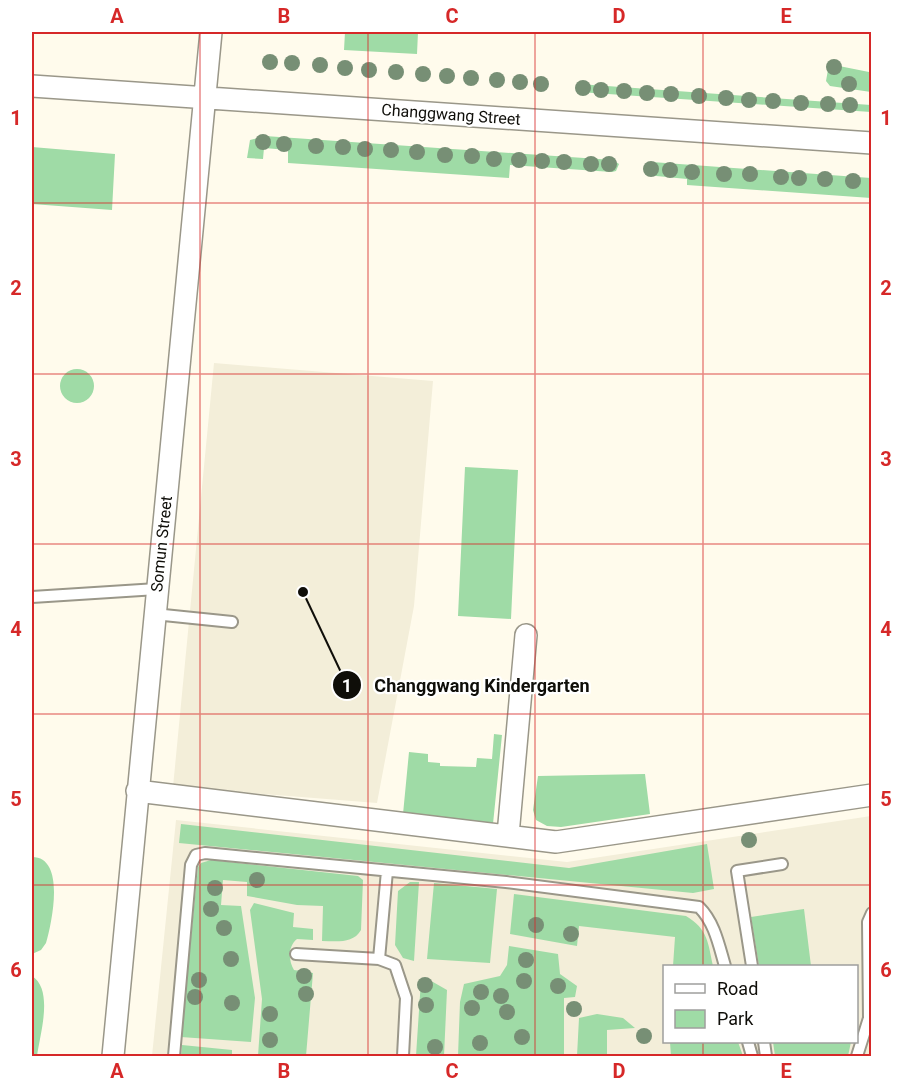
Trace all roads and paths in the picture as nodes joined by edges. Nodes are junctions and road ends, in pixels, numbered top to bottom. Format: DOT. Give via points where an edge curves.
graph roads {
  1 [pos="211,32"];
  2 [pos="32,86"];
  3 [pos="205,98"];
  4 [pos="872,143"];
  5 [pos="157,589"];
  6 [pos="32,597"];
  7 [pos="154,614"];
  8 [pos="232,622"];
  9 [pos="526,635"];
  10 [pos="137,792"];
  11 [pos="872,795"];
  12 [pos="508,835"];
  13 [pos="782,864"];
  14 [pos="387,871"];
  15 [pos="872,913"];
  16 [pos="296,954"];
  17 [pos="379,958"];
  18 [pos="725,965"];
  19 [pos="752,965"];
  20 [pos="113,1056"];
  21 [pos="174,1056"];
  22 [pos="403,1056"];
  23 [pos="857,1056"];
  1 -- 3 [label="street, Somun Street"];
  2 -- 3 [label="street, Changgwang Street"];
  3 -- 4 [label="street, Changgwang Street"];
  3 -- 5 [label="street, Somun Street"];
  5 -- 6 [label="lane"];
  5 -- 7 [label="street, Somun Street"];
  7 -- 8 [label="lane"];
  7 -- 10 [label="street, Somun Street"];
  9 -- 12 [label="street"];
  10 -- 12 [label="street"];
  10 -- 20 [label="street, Somun Street"];
  11 -- 12 [label="street" via="579,840 556,842"];
  13 -- 19 [label="lane" via="737,871"];
  14 -- 17 [label="lane"];
  14 -- 18 [label="lane" via="506,882 699,908 714,930"];
  14 -- 21 [label="lane" via="196,855 191,865"];
  15 -- 23 [label="lane" via="868,922 869,1018"];
  16 -- 17 [label="lane"];
  17 -- 22 [label="lane" via="395,965 406,998"];
}
